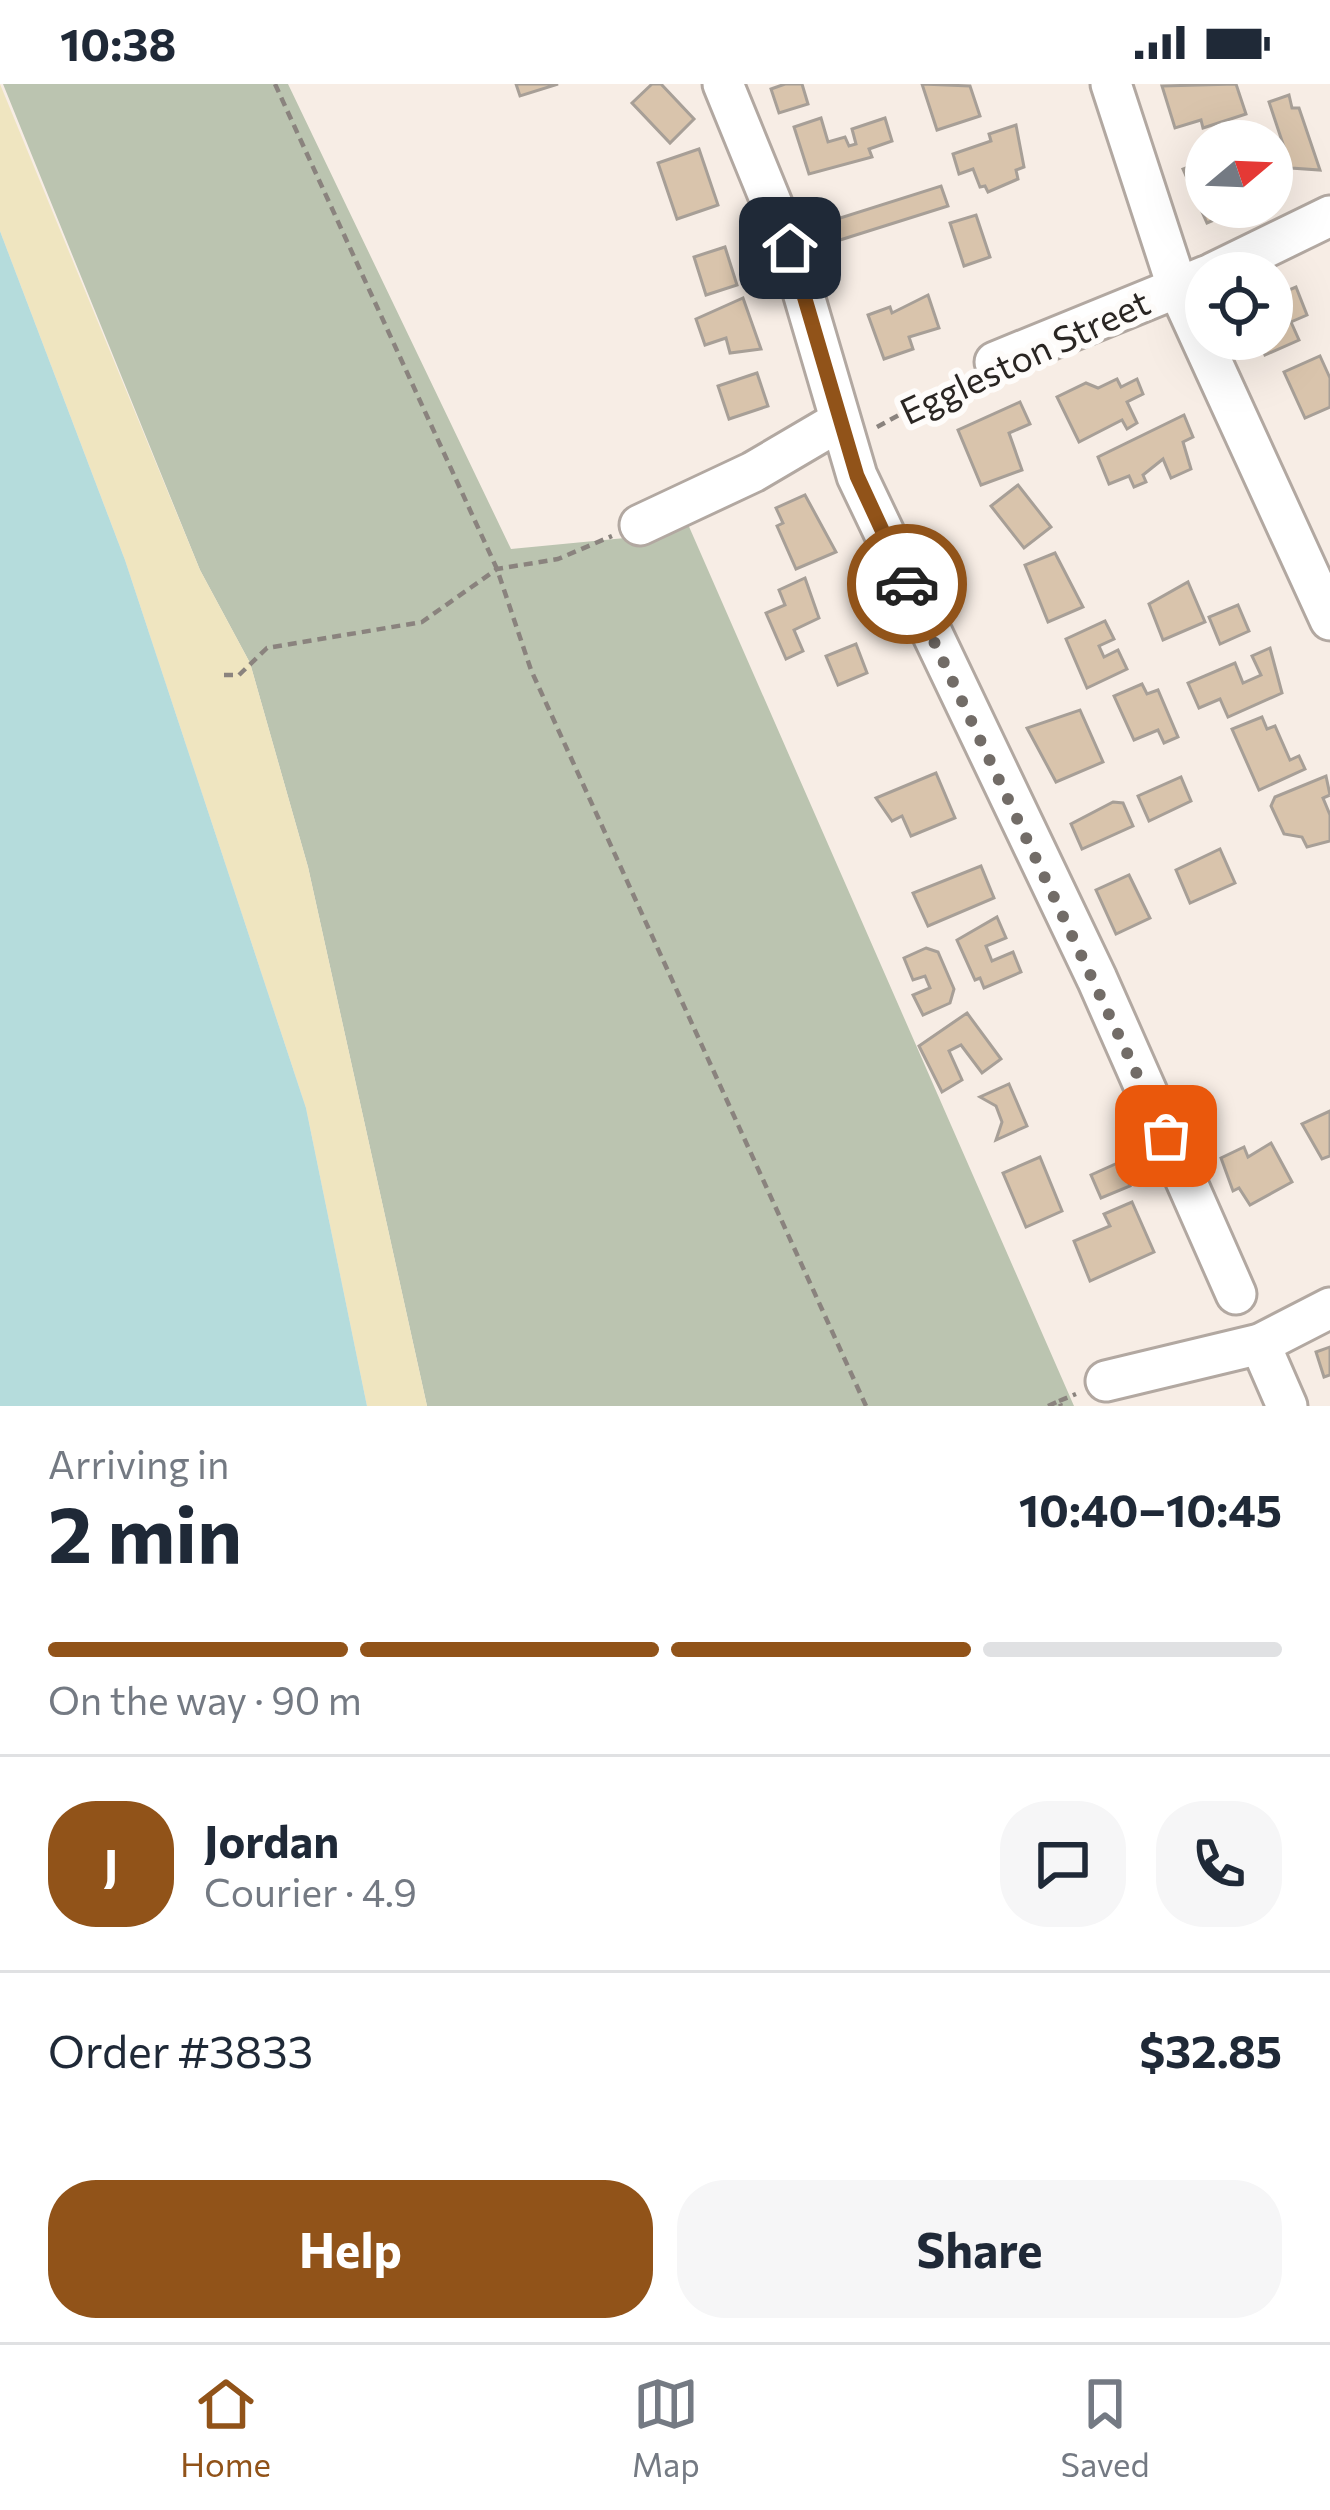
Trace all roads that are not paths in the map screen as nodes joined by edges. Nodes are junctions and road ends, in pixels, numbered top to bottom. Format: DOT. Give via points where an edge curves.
graph roads {
  1 [pos="723,84"];
  2 [pos="1111,84"];
  3 [pos="1330,216"];
  4 [pos="1187,252"];
  5 [pos="1254,252"];
  6 [pos="1185,284"];
  7 [pos="1230,360"];
  8 [pos="995,362"];
  9 [pos="842,433"];
  10 [pos="640,525"];
  11 [pos="1330,620"];
  12 [pos="1236,1294"];
  13 [pos="1330,1308"];
  14 [pos="1260,1344"];
  15 [pos="1106,1381"];
  16 [pos="1287,1406"];
  1 -- 9 [label="street" via="790,248"];
  2 -- 4 [label="street"];
  3 -- 5 [label="street, Eggleston Street"];
  6 -- 8 [label="street, Eggleston Street"];
  7 -- 11 [label="street"];
  9 -- 10 [label="street"];
  9 -- 12 [label="street"];
  13 -- 14 [label="street"];
  14 -- 15 [label="street"];
  14 -- 16 [label="street"];
}
